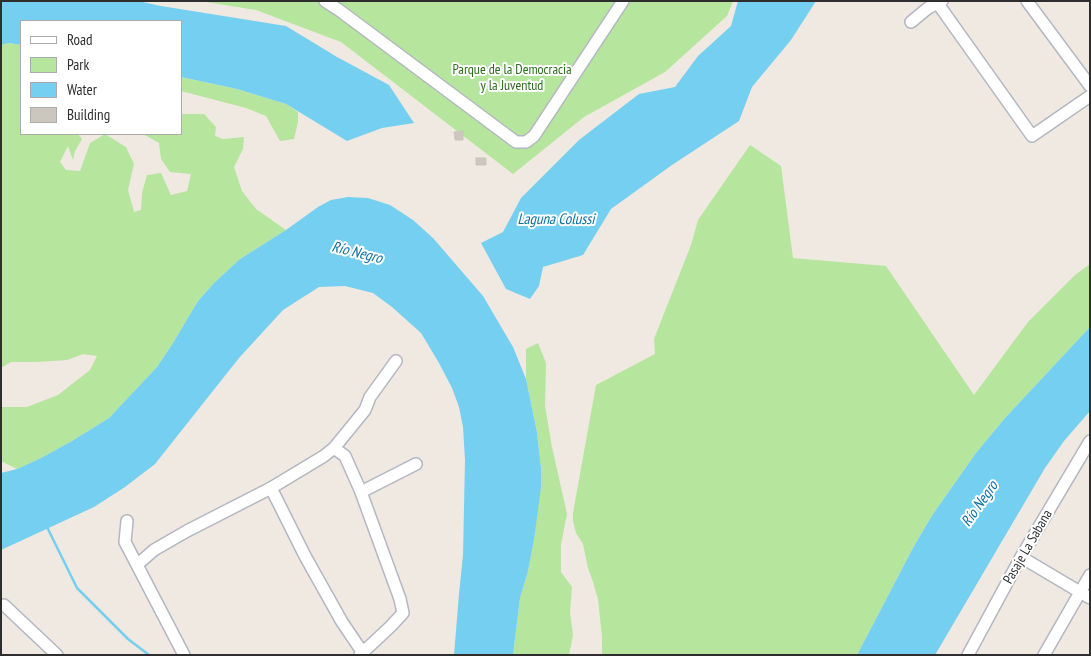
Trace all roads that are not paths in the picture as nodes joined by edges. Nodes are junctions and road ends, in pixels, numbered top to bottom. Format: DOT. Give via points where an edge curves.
graph roads {
  1 [pos="325,1"];
  2 [pos="623,1"];
  3 [pos="1028,1"];
  4 [pos="938,2"];
  5 [pos="911,22"];
  6 [pos="1090,86"];
  7 [pos="1090,96"];
  8 [pos="396,361"];
  9 [pos="1090,441"];
  10 [pos="334,448"];
  11 [pos="416,464"];
  12 [pos="271,488"];
  13 [pos="361,492"];
  14 [pos="127,521"];
  15 [pos="1021,557"];
  16 [pos="137,565"];
  17 [pos="1090,575"];
  18 [pos="1085,595"];
  19 [pos="4,605"];
  20 [pos="361,654"];
  21 [pos="58,655"];
  22 [pos="184,655"];
  23 [pos="968,655"];
  24 [pos="1044,655"];
  1 -- 2 [label="street" via="516,142 526,142 534,136"];
  3 -- 6 [label="street"];
  4 -- 5 [label="street"];
  4 -- 7 [label="street" via="1032,136"];
  8 -- 10 [label="street" via="370,397 365,410"];
  9 -- 15 [label="street, Pasaje La Sabana"];
  10 -- 12 [label="street"];
  10 -- 13 [label="street" via="346,456"];
  11 -- 13 [label="street"];
  12 -- 16 [label="street" via="187,531 154,550"];
  12 -- 20 [label="street" via="304,556"];
  13 -- 20 [label="street" via="402,613"];
  14 -- 16 [label="street" via="125,542"];
  15 -- 18 [label="street"];
  15 -- 23 [label="street, Pasaje La Sabana"];
  16 -- 22 [label="street"];
  17 -- 18 [label="street"];
  18 -- 24 [label="street"];
  19 -- 21 [label="street"];
}
